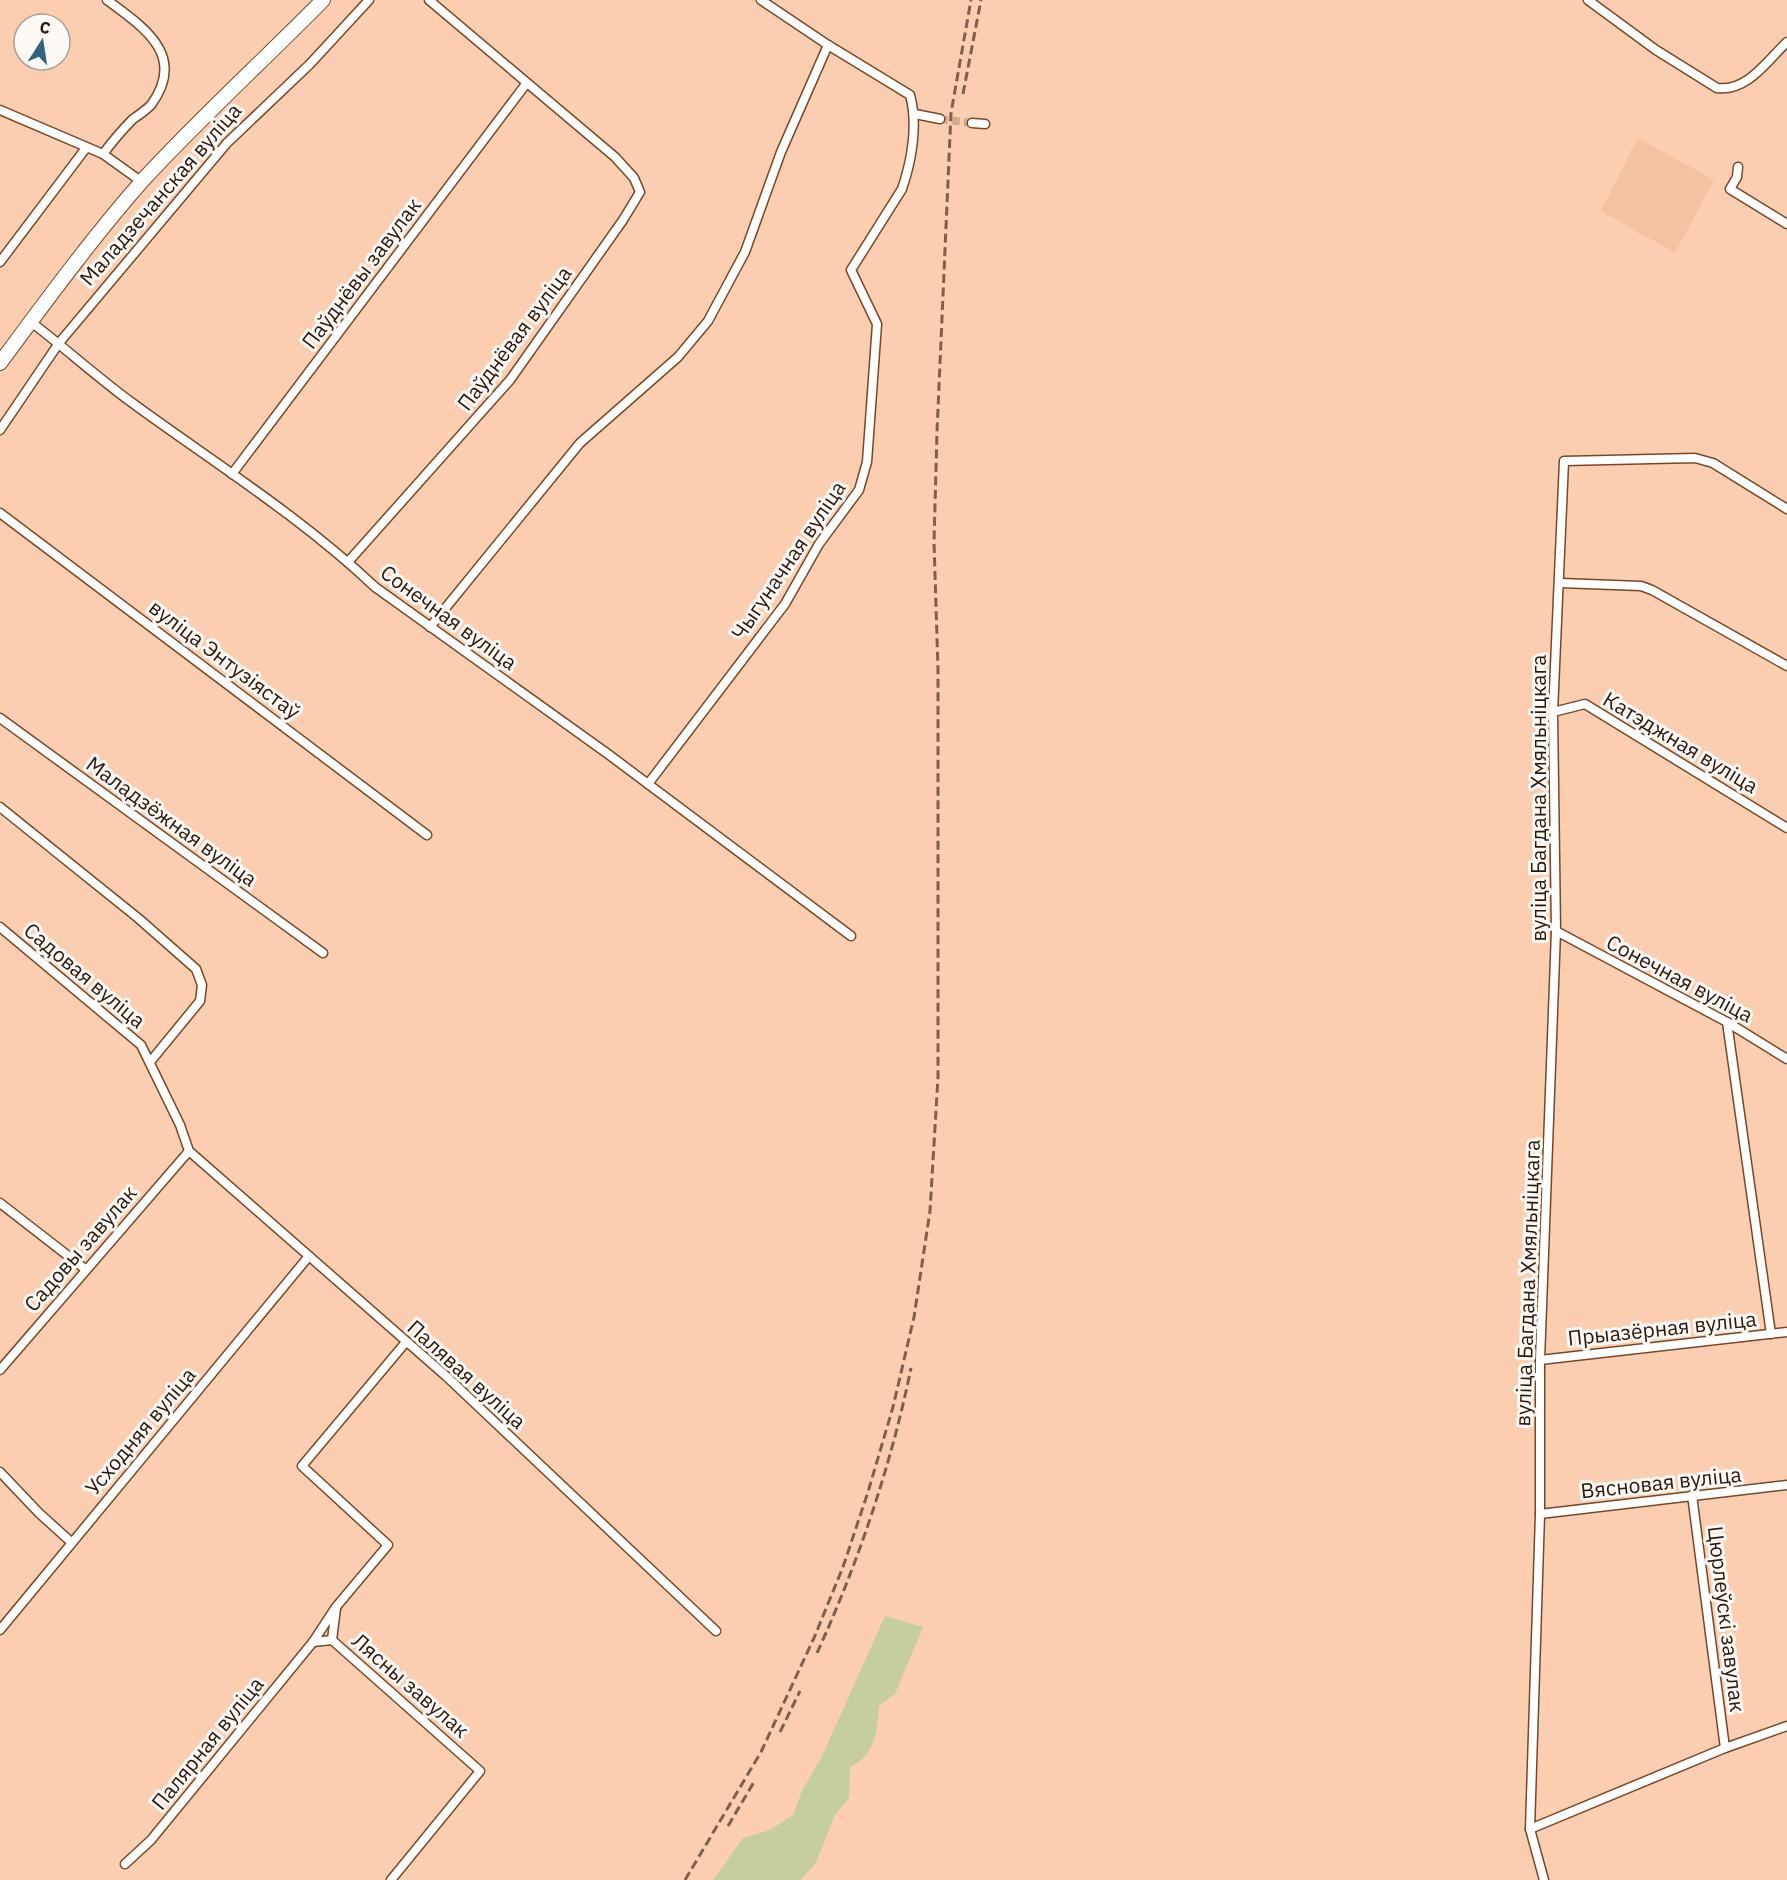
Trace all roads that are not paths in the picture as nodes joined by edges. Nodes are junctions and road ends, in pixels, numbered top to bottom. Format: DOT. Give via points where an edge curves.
graph roads {
  1 [pos="107,0"];
  2 [pos="323,0"];
  3 [pos="369,0"];
  4 [pos="429,0"];
  5 [pos="761,0"];
  6 [pos="1587,0"];
  7 [pos="1787,42"];
  8 [pos="828,45"];
  9 [pos="526,84"];
  10 [pos="1,109"];
  11 [pos="915,114"];
  12 [pos="940,119"];
  13 [pos="972,123"];
  14 [pos="985,124"];
  15 [pos="86,148"];
  16 [pos="103,154"];
  17 [pos="1738,167"];
  18 [pos="142,182"];
  19 [pos="1787,224"];
  20 [pos="0,262"];
  21 [pos="31,322"];
  22 [pos="58,343"];
  23 [pos="0,363"];
  24 [pos="0,430"];
  25 [pos="232,474"];
  26 [pos="1787,509"];
  27 [pos="0,513"];
  28 [pos="348,562"];
  29 [pos="1560,583"];
  30 [pos="430,627"];
  31 [pos="1787,666"];
  32 [pos="1553,712"];
  33 [pos="0,718"];
  34 [pos="648,784"];
  35 [pos="0,807"];
  36 [pos="1787,828"];
  37 [pos="427,835"];
  38 [pos="0,927"];
  39 [pos="1556,931"];
  40 [pos="851,936"];
  41 [pos="323,953"];
  42 [pos="1727,1022"];
  43 [pos="1787,1059"];
  44 [pos="150,1062"];
  45 [pos="189,1150"];
  46 [pos="0,1203"];
  47 [pos="309,1256"];
  48 [pos="85,1269"];
  49 [pos="1787,1332"];
  50 [pos="1771,1334"];
  51 [pos="406,1342"];
  52 [pos="1540,1360"];
  53 [pos="0,1370"];
  54 [pos="0,1472"];
  55 [pos="1787,1485"];
  56 [pos="1692,1494"];
  57 [pos="1540,1514"];
  58 [pos="71,1542"];
  59 [pos="336,1606"];
  60 [pos="0,1630"];
  61 [pos="716,1631"];
  62 [pos="332,1640"];
  63 [pos="313,1642"];
  64 [pos="1787,1726"];
  65 [pos="1725,1748"];
  66 [pos="1530,1829"];
  67 [pos="125,1864"];
  68 [pos="392,1880"];
  69 [pos="1544,1880"];
  1 -- 16 [label="street" via="154,39 165,55 164,81 150,106 132,120"];
  2 -- 18 [label="main road, Маладзечанская вуліца"];
  3 -- 22 [label="street, Маладзечанская вуліца" via="310,64 227,143"];
  4 -- 9 [label="street"];
  5 -- 8 [label="street"];
  6 -- 7 [label="street" via="1656,50 1718,88 1744,84"];
  8 -- 11 [label="street" via="910,95"];
  8 -- 30 [label="street" via="781,152 745,252 708,321 678,357 580,443"];
  9 -- 25 [label="street, Паўднёвы завулак"];
  9 -- 28 [label="street, Паўднёвая вуліца" via="615,157 634,178 640,192 510,380"];
  10 -- 15 [label="street"];
  11 -- 12 [label="street"];
  11 -- 34 [label="street, Чыгуначная вуліца" via="902,189 851,270 877,324 867,462 860,490 819,544 785,604"];
  13 -- 14 [label="street"];
  15 -- 16 [label="street"];
  15 -- 20 [label="street"];
  16 -- 18 [label="street"];
  17 -- 19 [label="street" via="1730,189"];
  18 -- 21 [label="main road, Маладзечанская вуліца"];
  21 -- 22 [label="street, Сонечная вуліца"];
  21 -- 23 [label="main road, Маладзечанская вуліца"];
  22 -- 24 [label="street, Маладзечанская вуліца"];
  22 -- 25 [label="street, Сонечная вуліца"];
  25 -- 28 [label="street, Сонечная вуліца"];
  26 -- 29 [label="street, вуліца Багдана Хмяльніцкага" via="1713,463 1695,458 1564,461"];
  27 -- 37 [label="street, вуліца Энтузіястаў"];
  28 -- 30 [label="street, Сонечная вуліца"];
  29 -- 31 [label="street" via="1641,586 1652,590"];
  29 -- 32 [label="street, вуліца Багдана Хмяльніцкага"];
  30 -- 34 [label="street, Сонечная вуліца"];
  32 -- 36 [label="street, Катэджная вуліца" via="1585,704"];
  32 -- 39 [label="street, вуліца Багдана Хмяльніцкага"];
  33 -- 41 [label="street, Маладзёжная вуліца"];
  34 -- 40 [label="street, Сонечная вуліца"];
  35 -- 44 [label="street" via="196,969 202,985 200,1000"];
  38 -- 44 [label="street, Садовая вуліца" via="141,1045"];
  39 -- 42 [label="street, Сонечная вуліца"];
  39 -- 52 [label="street, вуліца Багдана Хмяльніцкага"];
  42 -- 43 [label="street, Сонечная вуліца"];
  42 -- 50 [label="street"];
  44 -- 45 [label="street, Садовая вуліца"];
  45 -- 47 [label="street, Палявая вуліца"];
  45 -- 48 [label="street, Садовы завулак"];
  46 -- 48 [label="street"];
  47 -- 51 [label="street, Палявая вуліца"];
  47 -- 58 [label="street, Усходняя вуліца"];
  48 -- 53 [label="street, Садовы завулак"];
  49 -- 50 [label="street, Прыазёрная вуліца"];
  50 -- 52 [label="street, Прыазёрная вуліца"];
  51 -- 59 [label="street, Палярная вуліца" via="302,1466 388,1545"];
  51 -- 61 [label="street, Палявая вуліца"];
  52 -- 57 [label="street, вуліца Багдана Хмяльніцкага"];
  54 -- 58 [label="street"];
  55 -- 56 [label="street, Вясновая вуліца"];
  56 -- 57 [label="street, Вясновая вуліца"];
  56 -- 65 [label="street, Цюрлеўскі завулак"];
  57 -- 66 [label="street, вуліца Багдана Хмяльніцкага"];
  58 -- 60 [label="street, Усходняя вуліца"];
  59 -- 62 [label="street"];
  59 -- 63 [label="street, Палярная вуліца"];
  62 -- 63 [label="street, Лясны завулак"];
  62 -- 68 [label="street, Лясны завулак" via="480,1771"];
  63 -- 67 [label="street, Палярная вуліца" via="151,1840"];
  64 -- 65 [label="street"];
  65 -- 66 [label="street"];
  66 -- 69 [label="street, вуліца Багдана Хмяльніцкага"];
}
